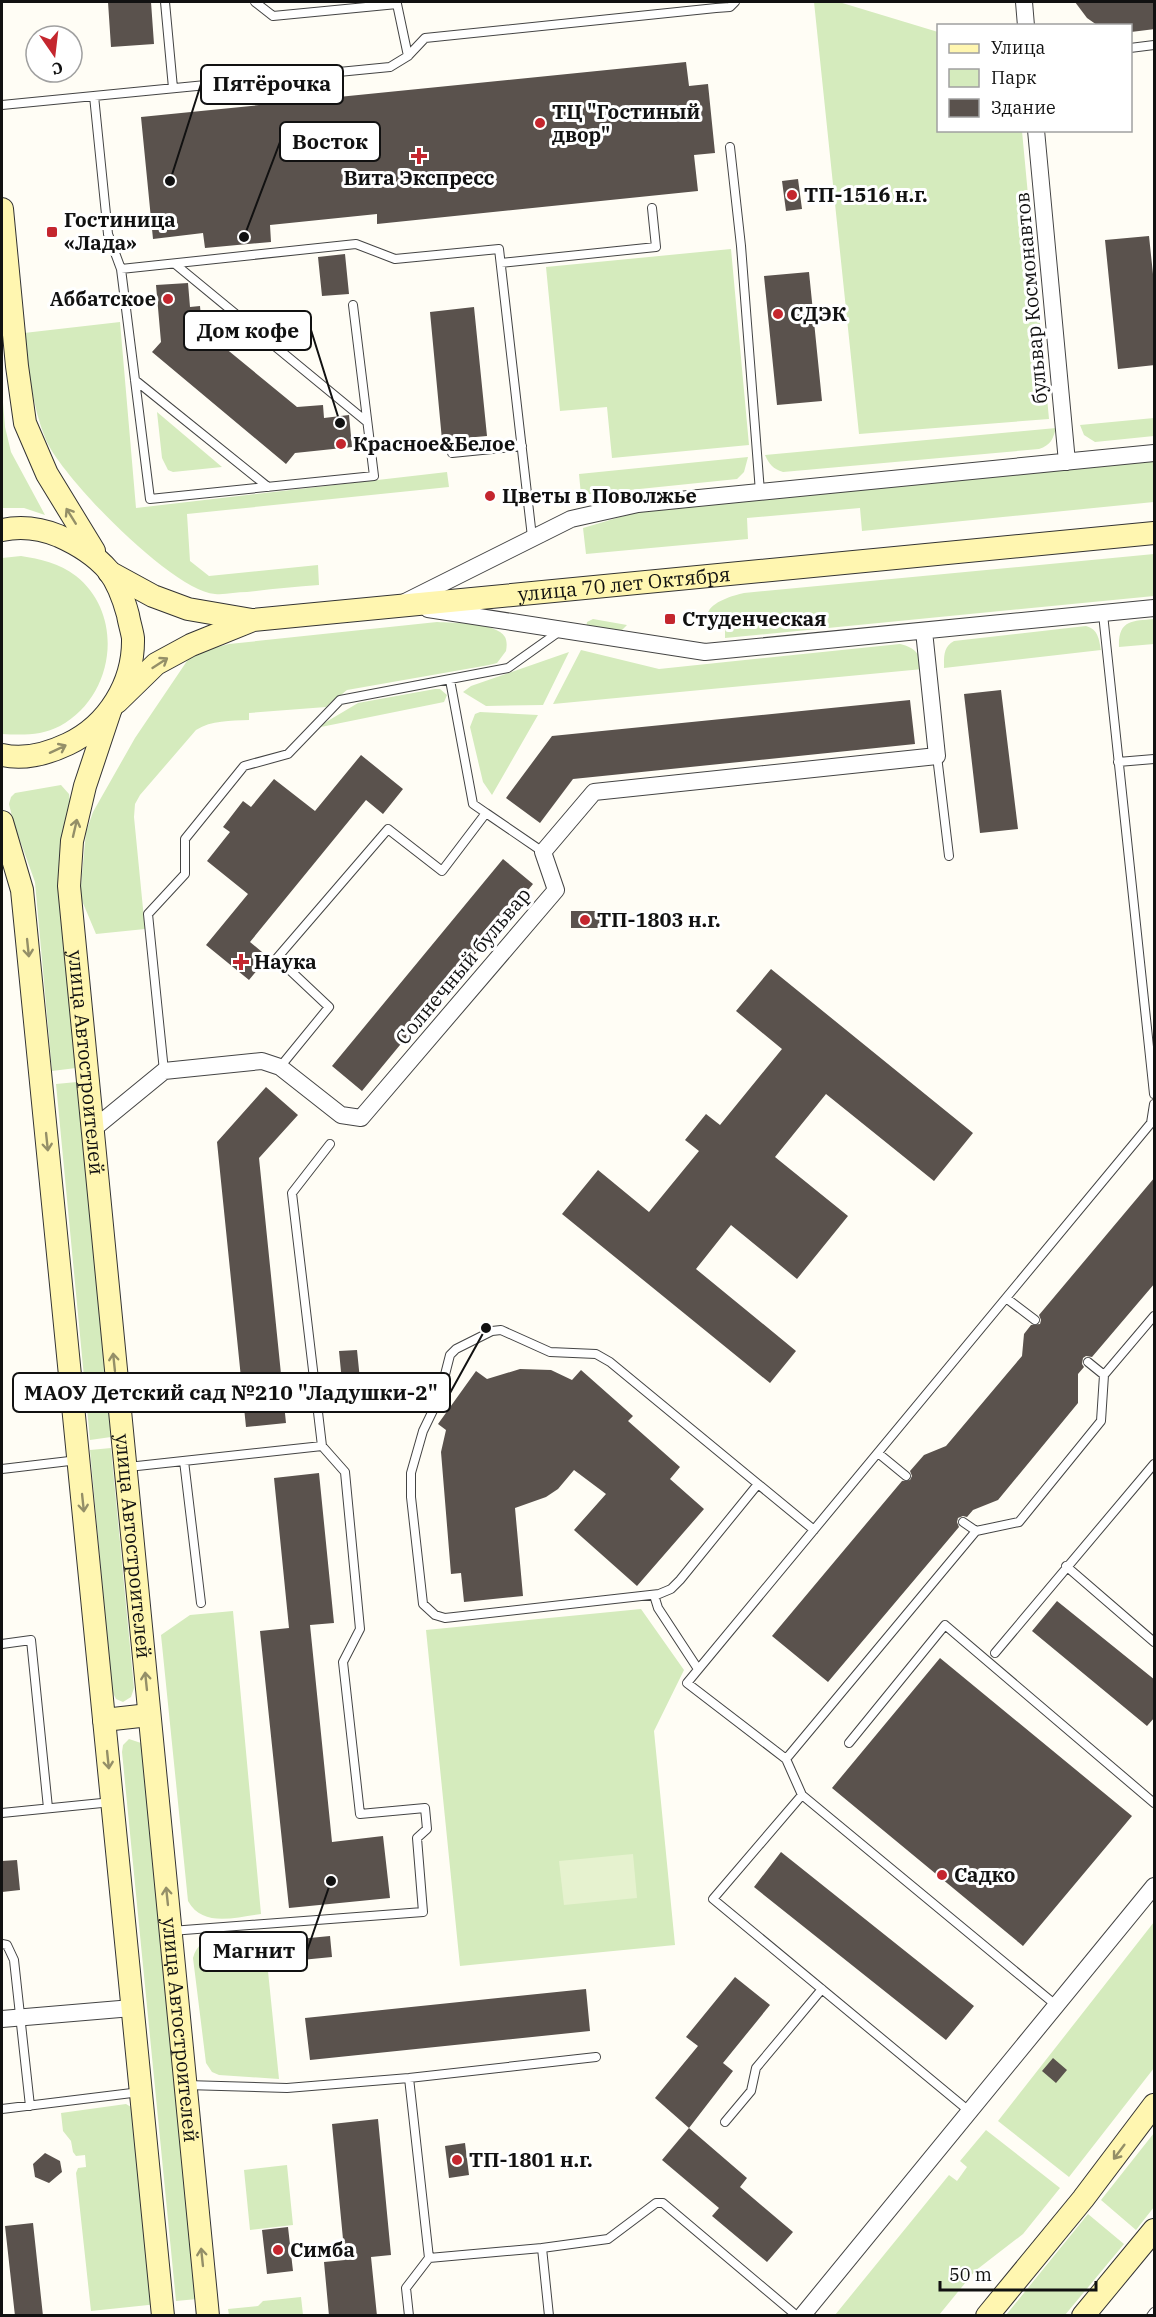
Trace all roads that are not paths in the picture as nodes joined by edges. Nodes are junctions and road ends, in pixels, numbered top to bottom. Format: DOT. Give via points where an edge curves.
graph roads {
  1 [pos="165,2"];
  2 [pos="255,2"];
  3 [pos="735,2"];
  4 [pos="1024,2"];
  5 [pos="1026,24"];
  6 [pos="1155,45"];
  7 [pos="1132,48"];
  8 [pos="408,56"];
  9 [pos="173,88"];
  10 [pos="94,96"];
  11 [pos="2,105"];
  12 [pos="1036,132"];
  13 [pos="730,147"];
  14 [pos="652,208"];
  15 [pos="2,209"];
  16 [pos="501,263"];
  17 [pos="175,264"];
  18 [pos="121,268"];
  19 [pos="353,306"];
  20 [pos="135,380"];
  21 [pos="367,422"];
  22 [pos="522,446"];
  23 [pos="452,453"];
  24 [pos="1155,453"];
  25 [pos="1067,462"];
  26 [pos="268,487"];
  27 [pos="760,492"];
  28 [pos="2,530"];
  29 [pos="1155,533"];
  30 [pos="532,537"];
  31 [pos="106,568"];
  32 [pos="400,605"];
  33 [pos="1155,609"];
  34 [pos="1103,614"];
  35 [pos="253,620"];
  36 [pos="563,629"];
  37 [pos="924,631"];
  38 [pos="450,680"];
  39 [pos="113,707"];
  40 [pos="2,755"];
  41 [pos="937,756"];
  42 [pos="1155,759"];
  43 [pos="1118,762"];
  44 [pos="486,813"];
  45 [pos="2,822"];
  46 [pos="543,852"];
  47 [pos="949,856"];
  48 [pos="280,1067"];
  49 [pos="164,1071"];
  50 [pos="1155,1094"];
  51 [pos="1155,1104"];
  52 [pos="1153,1124"];
  53 [pos="92,1130"];
  54 [pos="330,1144"];
  55 [pos="1006,1298"];
  56 [pos="1155,1316"];
  57 [pos="1035,1320"];
  58 [pos="1088,1362"];
  59 [pos="1104,1375"];
  60 [pos="322,1446"];
  61 [pos="878,1453"];
  62 [pos="79,1460"];
  63 [pos="184,1461"];
  64 [pos="125,1467"];
  65 [pos="1154,1467"];
  66 [pos="2,1469"];
  67 [pos="906,1476"];
  68 [pos="758,1484"];
  69 [pos="963,1522"];
  70 [pos="813,1530"];
  71 [pos="976,1532"];
  72 [pos="1066,1566"];
  73 [pos="654,1595"];
  74 [pos="201,1603"];
  75 [pos="1155,1642"];
  76 [pos="2,1644"];
  77 [pos="994,1653"];
  78 [pos="698,1669"];
  79 [pos="149,1715"];
  80 [pos="104,1720"];
  81 [pos="849,1743"];
  82 [pos="786,1759"];
  83 [pos="802,1796"];
  84 [pos="112,1802"];
  85 [pos="1155,1803"];
  86 [pos="48,1808"];
  87 [pos="2,1813"];
  88 [pos="1155,1886"];
  89 [pos="170,1931"];
  90 [pos="2,1944"];
  91 [pos="822,1989"];
  92 [pos="1057,2006"];
  93 [pos="132,2008"];
  94 [pos="2,2019"];
  95 [pos="19,2019"];
  96 [pos="596,2057"];
  97 [pos="409,2078"];
  98 [pos="185,2085"];
  99 [pos="141,2092"];
  100 [pos="1155,2105"];
  101 [pos="30,2106"];
  102 [pos="2,2109"];
  103 [pos="969,2111"];
  104 [pos="725,2122"];
  105 [pos="1155,2230"];
  106 [pos="542,2248"];
  107 [pos="429,2258"];
  108 [pos="1155,2312"];
  109 [pos="163,2316"];
  110 [pos="208,2316"];
  111 [pos="409,2316"];
  112 [pos="549,2316"];
  113 [pos="797,2316"];
  114 [pos="802,2316"];
  115 [pos="987,2316"];
  116 [pos="1083,2316"];
  117 [pos="1151,2316"];
  1 -- 9 [label="lane"];
  2 -- 8 [label="lane" via="273,16 397,4"];
  3 -- 8 [label="lane" via="723,8 425,38"];
  4 -- 5 [label="street"];
  6 -- 7 [label="lane"];
  8 -- 9 [label="lane" via="390,67"];
  9 -- 10 [label="lane"];
  10 -- 11 [label="lane"];
  10 -- 18 [label="lane" via="108,234"];
  12 -- 25 [label="street, бульвар Космонавтов"];
  13 -- 27 [label="lane"];
  14 -- 16 [label="lane" via="656,247"];
  31 -- 15 [label="main road, one-way" via="47,474 26,423"];
  16 -- 17 [label="lane" via="499,249 395,259 356,244"];
  16 -- 22 [label="lane"];
  17 -- 18 [label="lane"];
  17 -- 21 [label="lane"];
  18 -- 20 [label="lane"];
  19 -- 21 [label="lane"];
  20 -- 26 [label="lane"];
  20 -- 26 [label="lane" via="150,499"];
  21 -- 26 [label="lane" via="374,476"];
  22 -- 23 [label="lane"];
  22 -- 30 [label="lane"];
  24 -- 25 [label="street"];
  25 -- 27 [label="street"];
  27 -- 30 [label="street" via="638,504 571,519"];
  28 -- 31 [label="main road" via="45,531 77,543"];
  29 -- 32 [label="main road, улица 70 лет Октября"];
  30 -- 32 [label="street"];
  31 -- 35 [label="main road" via="153,596 188,609"];
  31 -- 39 [label="main road, улица Автостроителей" via="124,599 133,637 128,676"];
  32 -- 35 [label="main road, улица 70 лет Октября"];
  32 -- 36 [label="street"];
  33 -- 34 [label="street"];
  34 -- 37 [label="street"];
  34 -- 43 [label="lane"];
  39 -- 35 [label="main road, улица 70 лет Октября, one-way" via="156,664"];
  36 -- 37 [label="street" via="705,652"];
  36 -- 38 [label="lane" via="508,668"];
  37 -- 41 [label="street"];
  38 -- 44 [label="lane" via="473,804"];
  38 -- 49 [label="lane" via="340,699 288,754 244,766 185,839 185,874 148,914"];
  40 -- 39 [label="main road, улица 70 лет Октября, one-way" via="13,758 50,753 83,737"];
  53 -- 39 [label="main road, улица Автостроителей, one-way" via="69,886 72,841 85,786"];
  41 -- 46 [label="street" via="594,792"];
  41 -- 47 [label="lane"];
  42 -- 43 [label="lane"];
  43 -- 50 [label="lane"];
  44 -- 46 [label="lane"];
  44 -- 48 [label="lane" via="441,871 388,829 277,958 329,1006"];
  45 -- 62 [label="main road, one-way" via="22,890"];
  46 -- 48 [label="street, Солнечный бульвар" via="556,890 361,1118 341,1115"];
  48 -- 49 [label="street, Солнечный бульвар" via="262,1061"];
  49 -- 53 [label="street"];
  51 -- 52 [label="lane"];
  52 -- 55 [label="lane"];
  64 -- 53 [label="main road, улица Автостроителей, one-way"];
  54 -- 60 [label="lane" via="292,1193"];
  55 -- 57 [label="lane"];
  55 -- 61 [label="lane"];
  56 -- 59 [label="lane"];
  58 -- 59 [label="lane"];
  59 -- 71 [label="lane" via="1101,1421 1019,1522"];
  60 -- 63 [label="lane"];
  60 -- 89 [label="lane" via="345,1472 360,1629 343,1662 360,1814 425,1808 427,1829 417,1838 423,1912"];
  61 -- 67 [label="lane"];
  61 -- 70 [label="lane"];
  62 -- 66 [label="lane"];
  62 -- 80 [label="main road, one-way"];
  63 -- 64 [label="lane"];
  63 -- 74 [label="lane"];
  79 -- 64 [label="main road, улица Автостроителей, one-way"];
  65 -- 72 [label="lane"];
  68 -- 70 [label="lane"];
  68 -- 73 [label="lane" via="680,1580 671,1589"];
  68 -- 73 [label="lane" via="596,1354 550,1352 501,1330 492,1330 450,1355 440,1398 423,1431 411,1473 420,1594 428,1611 445,1618"];
  69 -- 71 [label="lane"];
  70 -- 78 [label="lane"];
  71 -- 82 [label="lane"];
  72 -- 75 [label="lane"];
  72 -- 77 [label="lane"];
  73 -- 78 [label="lane" via="658,1608"];
  76 -- 86 [label="lane" via="31,1640"];
  78 -- 82 [label="lane" via="687,1683"];
  79 -- 80 [label="main road"];
  89 -- 79 [label="main road, улица Автостроителей, one-way"];
  80 -- 84 [label="main road, one-way"];
  81 -- 85 [label="lane" via="945,1625"];
  82 -- 83 [label="lane"];
  83 -- 91 [label="lane" via="713,1899"];
  83 -- 92 [label="lane"];
  84 -- 86 [label="lane"];
  84 -- 93 [label="main road"];
  86 -- 87 [label="lane"];
  88 -- 92 [label="street"];
  89 -- 98 [label="main road, улица Автостроителей"];
  90 -- 95 [label="lane" via="7,1945 14,1960"];
  91 -- 103 [label="lane"];
  91 -- 104 [label="lane" via="756,2068 751,2091"];
  92 -- 103 [label="street"];
  93 -- 95 [label="street"];
  93 -- 99 [label="main road"];
  94 -- 95 [label="street"];
  95 -- 101 [label="lane"];
  96 -- 97 [label="lane"];
  97 -- 98 [label="lane" via="288,2088"];
  97 -- 107 [label="lane"];
  110 -- 98 [label="main road, улица Автостроителей, one-way"];
  99 -- 101 [label="lane"];
  99 -- 109 [label="main road"];
  100 -- 115 [label="main road, one-way"];
  101 -- 102 [label="lane"];
  103 -- 114 [label="street"];
  105 -- 116 [label="main road"];
  106 -- 107 [label="lane"];
  106 -- 112 [label="lane"];
  106 -- 113 [label="lane" via="609,2239 656,2202 663,2202"];
  107 -- 111 [label="lane" via="406,2288"];
  108 -- 117 [label="lane"];
}
